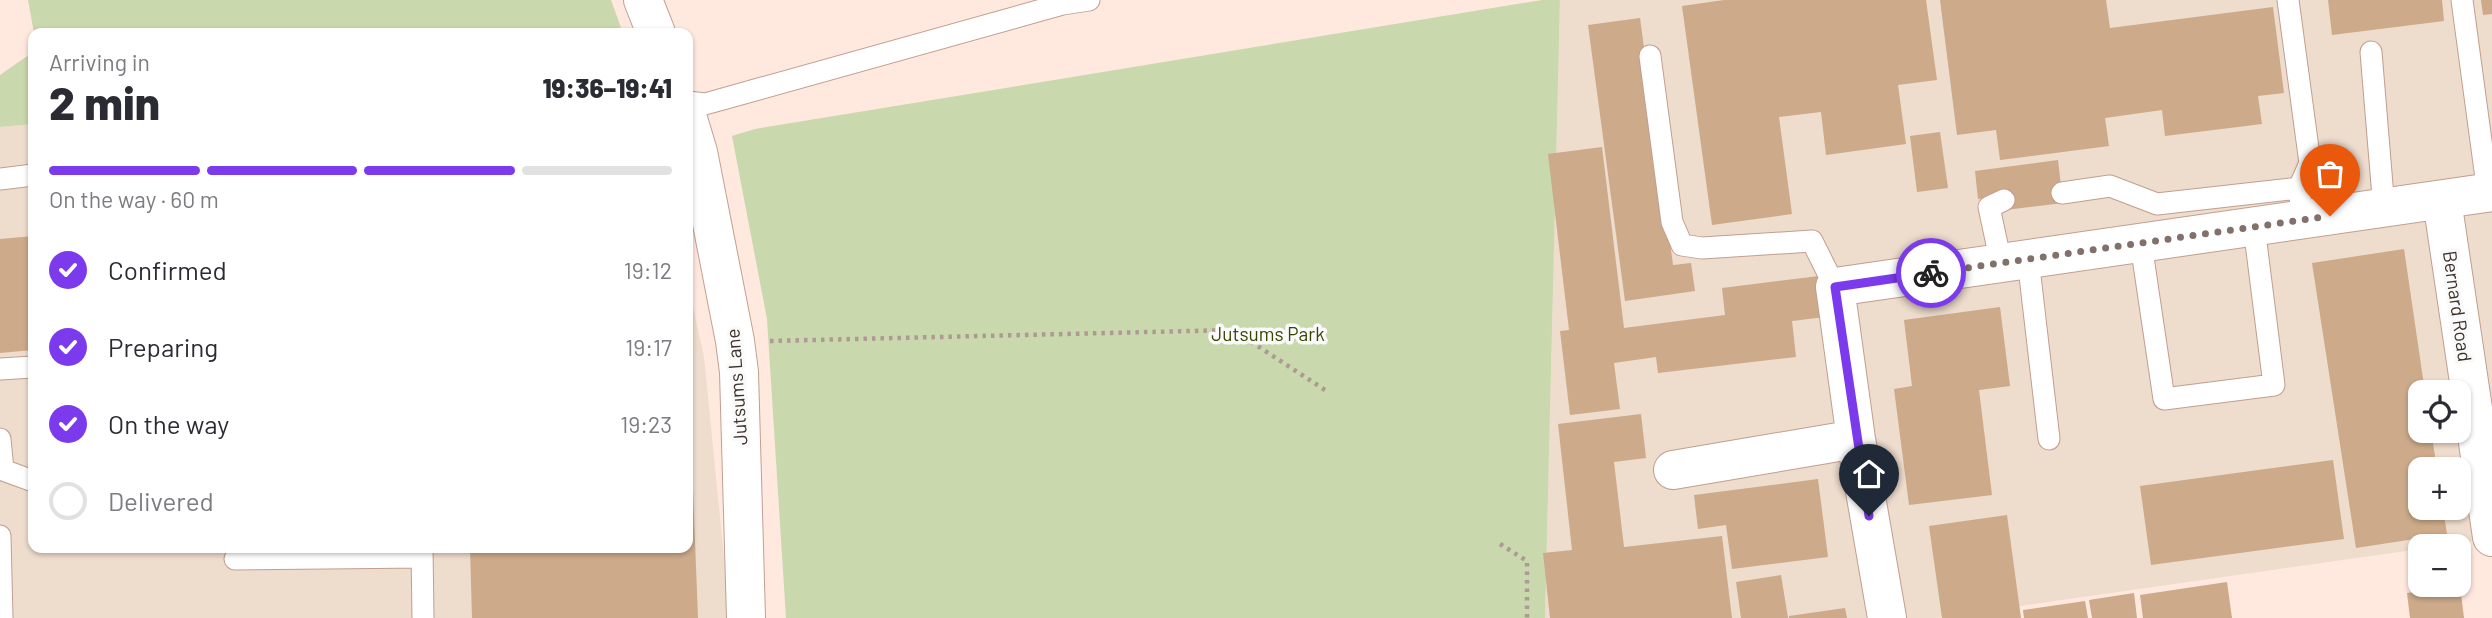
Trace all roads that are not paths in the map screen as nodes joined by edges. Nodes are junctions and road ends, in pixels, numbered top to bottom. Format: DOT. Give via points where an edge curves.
graph roads {
  1 [pos="643,0"];
  2 [pos="1089,0"];
  3 [pos="2288,0"];
  4 [pos="2462,0"];
  5 [pos="1052,3"];
  6 [pos="654,28"];
  7 [pos="2371,52"];
  8 [pos="1650,57"];
  9 [pos="693,103"];
  10 [pos="693,139"];
  11 [pos="28,176"];
  12 [pos="0,179"];
  13 [pos="2490,192"];
  14 [pos="2062,193"];
  15 [pos="2004,200"];
  16 [pos="2442,200"];
  17 [pos="2301,204"];
  18 [pos="2384,209"];
  19 [pos="2254,227"];
  20 [pos="2141,244"];
  21 [pos="2015,261"];
  22 [pos="1835,287"];
  23 [pos="28,367"];
  24 [pos="0,369"];
  25 [pos="0,439"];
  26 [pos="1856,439"];
  27 [pos="2049,439"];
  28 [pos="2,470"];
  29 [pos="1673,470"];
  30 [pos="28,479"];
  31 [pos="0,536"];
  32 [pos="2492,537"];
  33 [pos="395,553"];
  34 [pos="422,553"];
  35 [pos="235,559"];
  36 [pos="2,618"];
  37 [pos="423,618"];
  38 [pos="746,618"];
  39 [pos="1887,618"];
  1 -- 6 [label="street"];
  2 -- 5 [label="lane"];
  3 -- 17 [label="lane" via="2310,163"];
  4 -- 13 [label="lane"];
  5 -- 9 [label="lane" via="803,79 705,104"];
  7 -- 18 [label="lane"];
  8 -- 22 [label="lane" via="1672,222 1682,245 1702,248 1812,241"];
  10 -- 38 [label="street, Jutsums Lane" via="739,372"];
  11 -- 12 [label="lane"];
  13 -- 16 [label="street"];
  14 -- 17 [label="lane" via="2110,186 2157,204"];
  15 -- 21 [label="lane" via="1989,207"];
  16 -- 18 [label="street"];
  16 -- 32 [label="street, Bernard Road"];
  17 -- 18 [label="street"];
  17 -- 19 [label="street"];
  19 -- 20 [label="street"];
  19 -- 20 [label="lane" via="2274,385 2164,399"];
  20 -- 21 [label="street"];
  21 -- 22 [label="street"];
  21 -- 27 [label="lane"];
  22 -- 26 [label="street"];
  23 -- 24 [label="lane"];
  25 -- 28 [label="lane"];
  26 -- 29 [label="street"];
  26 -- 39 [label="street"];
  28 -- 30 [label="lane"];
  31 -- 36 [label="lane"];
  33 -- 35 [label="lane"];
  34 -- 37 [label="lane"];
}
